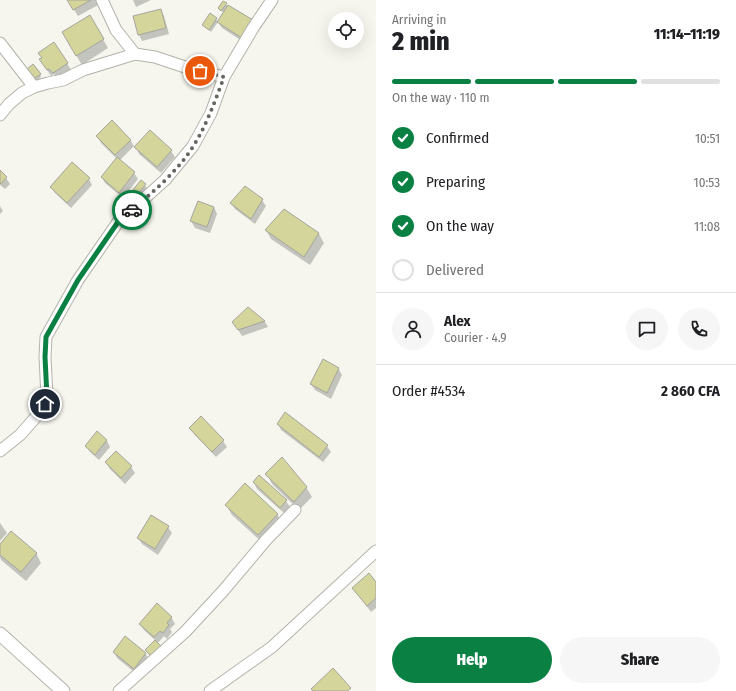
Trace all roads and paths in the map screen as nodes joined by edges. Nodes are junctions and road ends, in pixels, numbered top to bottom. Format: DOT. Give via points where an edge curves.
graph roads {
  1 [pos="102,0"];
  2 [pos="272,0"];
  3 [pos="0,43"];
  4 [pos="135,54"];
  5 [pos="224,77"];
  6 [pos="34,87"];
  7 [pos="0,116"];
  8 [pos="0,452"];
  9 [pos="295,510"];
  10 [pos="376,551"];
  11 [pos="0,634"];
  12 [pos="63,691"];
  13 [pos="119,691"];
  14 [pos="210,691"];
  1 -- 4 [label="street" via="116,30"];
  2 -- 5 [label="street"];
  3 -- 6 [label="street"];
  4 -- 5 [label="street" via="155,57"];
  4 -- 6 [label="street" via="83,70 63,80"];
  5 -- 8 [label="street" via="211,113 193,146 165,180 118,222 71,293 46,337 45,404 20,435"];
  6 -- 7 [label="street" via="9,104"];
  9 -- 13 [label="street" via="185,632"];
  10 -- 14 [label="street" via="272,647"];
  11 -- 12 [label="street"];
}
